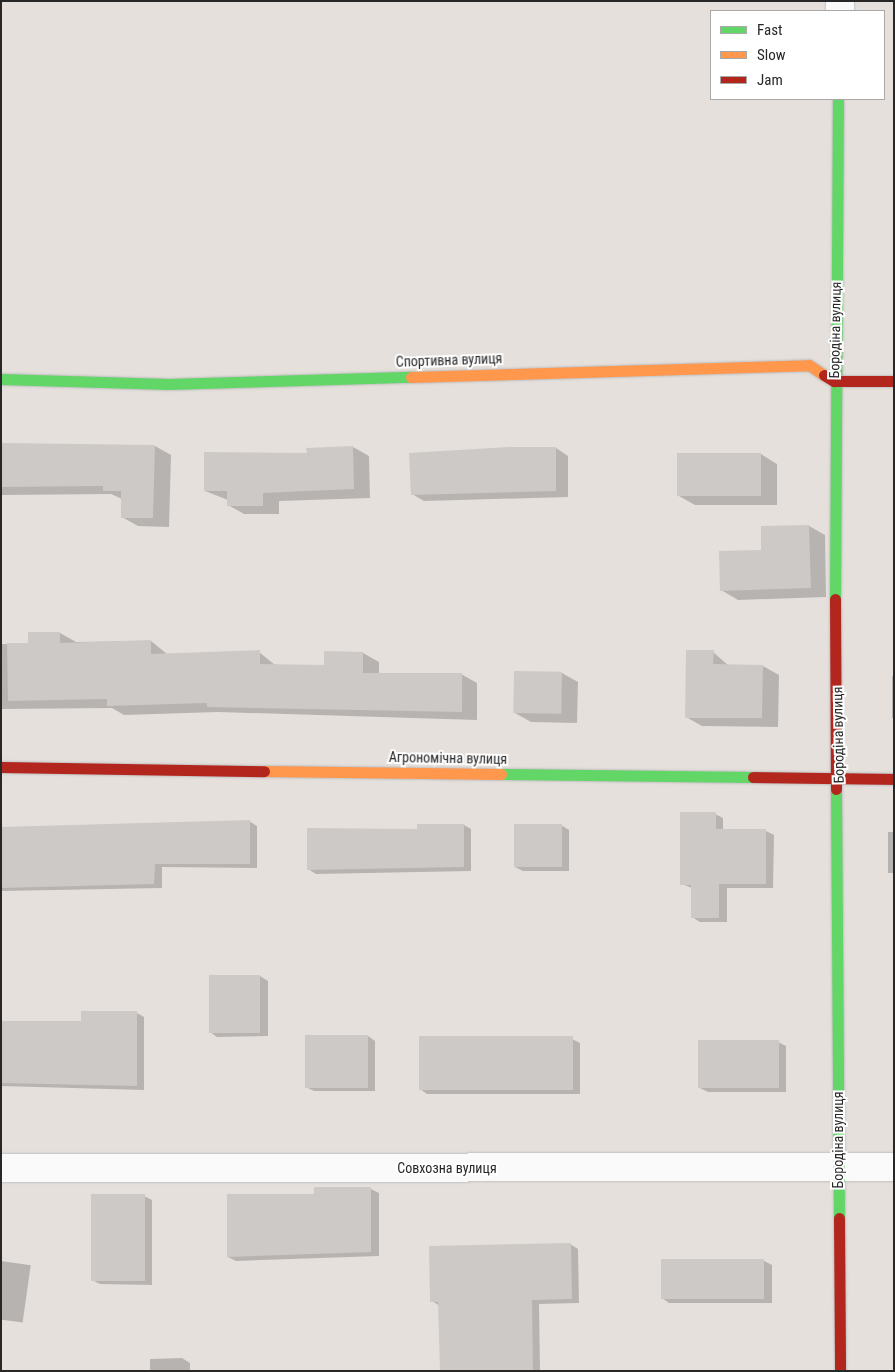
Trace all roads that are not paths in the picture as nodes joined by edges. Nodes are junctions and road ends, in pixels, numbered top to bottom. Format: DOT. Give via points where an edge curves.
graph roads {
  1 [pos="838,100"];
  2 [pos="1,379"];
  3 [pos="834,381"];
  4 [pos="894,381"];
  5 [pos="1,767"];
  6 [pos="838,778"];
  7 [pos="894,779"];
  8 [pos="837,1167"];
  9 [pos="894,1167"];
  10 [pos="1,1168"];
  11 [pos="840,1371"];
  1 -- 3 [label="street, Бородіна вулиця"];
  2 -- 3 [label="street, Спортивна вулиця" via="169,384 809,365"];
  3 -- 4 [label="street"];
  3 -- 6 [label="street, Бородіна вулиця"];
  5 -- 6 [label="street, Агрономічна вулиця"];
  6 -- 7 [label="street, Агрономічна вулиця"];
  6 -- 8 [label="street, Бородіна вулиця"];
  8 -- 9 [label="street, Совхозна вулиця"];
  8 -- 10 [label="street, Совхозна вулиця"];
  8 -- 11 [label="street, Бородіна вулиця"];
}
